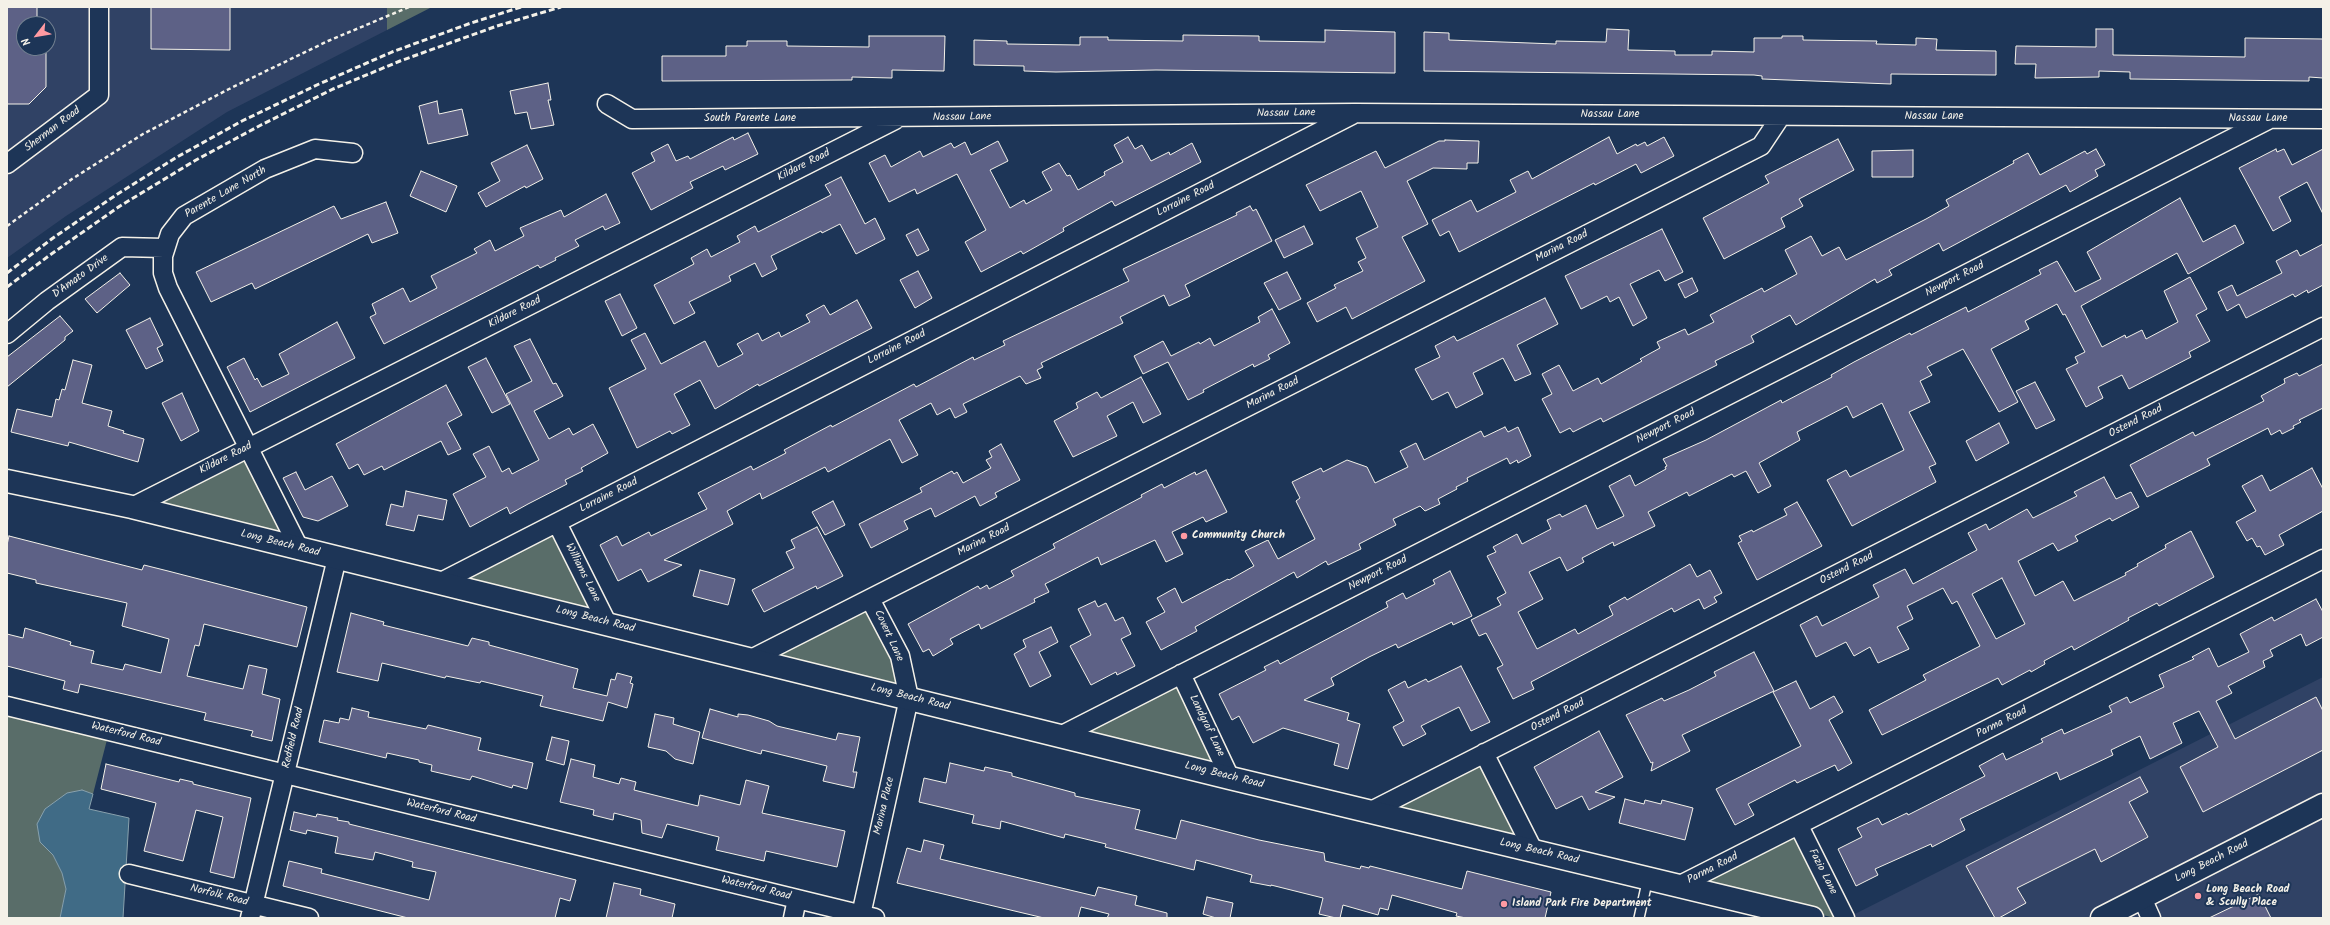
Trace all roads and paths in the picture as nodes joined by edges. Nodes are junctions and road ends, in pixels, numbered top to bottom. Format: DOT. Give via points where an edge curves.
graph roads {
  1 [pos="98,7"];
  2 [pos="409,7"];
  3 [pos="607,104"];
  4 [pos="1355,113"];
  5 [pos="1781,116"];
  6 [pos="897,119"];
  7 [pos="2271,119"];
  8 [pos="2323,119"];
  9 [pos="353,153"];
  10 [pos="7,164"];
  11 [pos="7,226"];
  12 [pos="164,248"];
  13 [pos="2323,327"];
  14 [pos="7,334"];
  15 [pos="249,447"];
  16 [pos="7,481"];
  17 [pos="132,507"];
  18 [pos="557,523"];
  19 [pos="300,550"];
  20 [pos="337,558"];
  21 [pos="2323,559"];
  22 [pos="440,583"];
  23 [pos="870,598"];
  24 [pos="607,623"];
  25 [pos="753,658"];
  26 [pos="1181,674"];
  27 [pos="909,698"];
  28 [pos="7,706"];
  29 [pos="1062,735"];
  30 [pos="1484,753"];
  31 [pos="286,774"];
  32 [pos="1230,778"];
  33 [pos="2323,805"];
  34 [pos="1371,811"];
  35 [pos="1799,826"];
  36 [pos="1533,850"];
  37 [pos="129,874"];
  38 [pos="1648,878"];
  39 [pos="1680,885"];
  40 [pos="2142,898"];
  41 [pos="798,899"];
  42 [pos="252,911"];
  43 [pos="868,916"];
  44 [pos="309,918"];
  45 [pos="793,918"];
  46 [pos="1639,918"];
  47 [pos="1812,918"];
  48 [pos="1845,918"];
  49 [pos="2102,918"];
  50 [pos="2152,918"];
  1 -- 10 [label="street, Sherman Road" via="98,95"];
  2 -- 11 [label="path" via="328,41 143,134 72,179"];
  3 -- 6 [label="street, South Parente Lane" via="632,119"];
  4 -- 5 [label="street, Nassau Lane"];
  4 -- 6 [label="street, Nassau Lane"];
  4 -- 18 [label="street, Lorraine Road"];
  5 -- 7 [label="street, Nassau Lane"];
  5 -- 23 [label="street, Marina Road" via="1761,146"];
  6 -- 15 [label="street, Kildare Road"];
  7 -- 8 [label="street, Nassau Lane"];
  7 -- 26 [label="street, Newport Road"];
  9 -- 12 [label="street, Parente Lane North" via="315,149 265,169 184,216 170,234"];
  12 -- 14 [label="street, D'Amato Drive" via="122,247 47,301"];
  12 -- 15 [label="street, Parente Lane North" via="163,273 168,288"];
  13 -- 30 [label="street, Ostend Road"];
  15 -- 17 [label="street, Kildare Road"];
  15 -- 19 [label="street, Parente Lane North"];
  16 -- 17 [label="main road, Long Beach Road"];
  17 -- 19 [label="main road, Long Beach Road"];
  18 -- 22 [label="street, Lorraine Road"];
  18 -- 24 [label="street, Williams Lane"];
  19 -- 20 [label="main road, Long Beach Road"];
  20 -- 22 [label="main road, Long Beach Road"];
  20 -- 31 [label="street, Redfield Road"];
  21 -- 35 [label="street, Parma Road"];
  22 -- 24 [label="main road, Long Beach Road"];
  23 -- 25 [label="street, Marina Road"];
  23 -- 27 [label="street, Covert Lane" via="900,656"];
  24 -- 25 [label="main road, Long Beach Road"];
  25 -- 27 [label="main road, Long Beach Road"];
  26 -- 29 [label="street, Newport Road"];
  26 -- 32 [label="street, Landgraf Lane"];
  27 -- 29 [label="main road, Long Beach Road"];
  27 -- 43 [label="street, Marina Place"];
  28 -- 31 [label="street, Waterford Road"];
  29 -- 32 [label="main road, Long Beach Road"];
  30 -- 34 [label="street, Ostend Road"];
  30 -- 36 [label="street"];
  31 -- 41 [label="street, Waterford Road"];
  31 -- 42 [label="street, Redfield Road"];
  32 -- 34 [label="main road, Long Beach Road"];
  33 -- 40 [label="main road, Long Beach Road"];
  34 -- 36 [label="main road, Long Beach Road"];
  35 -- 39 [label="street, Parma Road"];
  35 -- 48 [label="street, Fazio Lane"];
  36 -- 38 [label="main road, Long Beach Road"];
  37 -- 42 [label="street, Norfolk Road"];
  38 -- 39 [label="main road, Long Beach Road"];
  38 -- 46 [label="lane"];
  39 -- 47 [label="main road, Long Beach Road"];
  40 -- 49 [label="main road, Long Beach Road"];
  40 -- 50 [label="street"];
  41 -- 43 [label="street, Waterford Road"];
  41 -- 45 [label="street"];
  42 -- 44 [label="street, Norfolk Road"];
}
